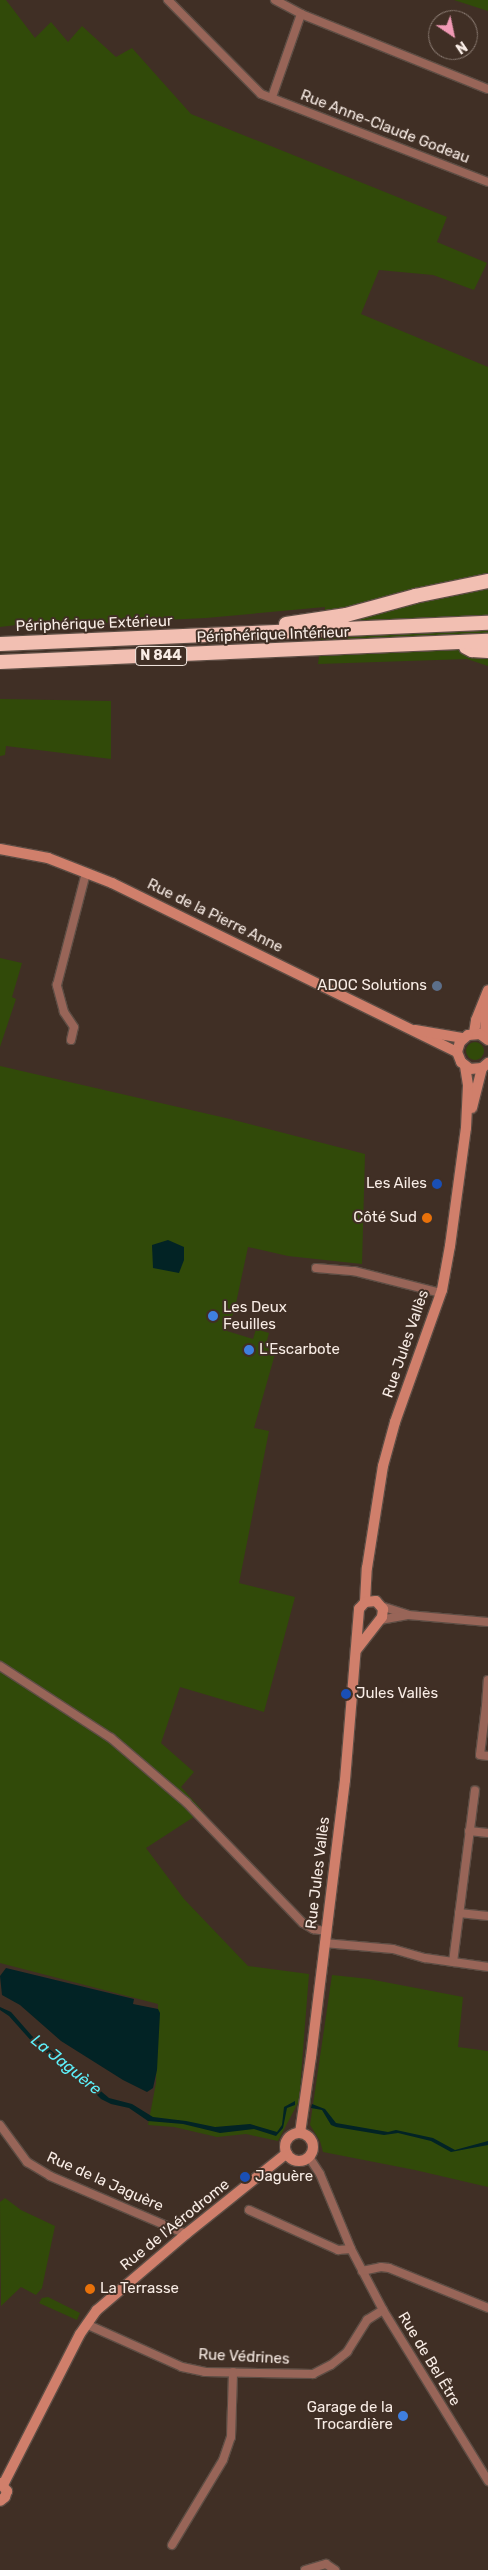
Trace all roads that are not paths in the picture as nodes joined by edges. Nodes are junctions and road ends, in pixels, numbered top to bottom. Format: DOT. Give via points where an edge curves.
graph roads {
  1 [pos="168,0"];
  2 [pos="275,0"];
  3 [pos="292,0"];
  4 [pos="297,12"];
  5 [pos="488,89"];
  6 [pos="272,97"];
  7 [pos="488,182"];
  8 [pos="488,581"];
  9 [pos="488,623"];
  10 [pos="244,634"];
  11 [pos="488,641"];
  12 [pos="458,643"];
  13 [pos="0,644"];
  14 [pos="488,651"];
  15 [pos="0,662"];
  16 [pos="0,849"];
  17 [pos="86,873"];
  18 [pos="487,992"];
  19 [pos="409,1029"];
  20 [pos="474,1034"];
  21 [pos="463,1038"];
  22 [pos="487,1038"];
  23 [pos="72,1040"];
  24 [pos="457,1052"];
  25 [pos="486,1064"];
  26 [pos="465,1066"];
  27 [pos="466,1128"];
  28 [pos="316,1268"];
  29 [pos="440,1293"];
  30 [pos="367,1568"];
  31 [pos="365,1602"];
  32 [pos="379,1604"];
  33 [pos="408,1614"];
  34 [pos="360,1618"];
  35 [pos="378,1622"];
  36 [pos="488,1622"];
  37 [pos="357,1649"];
  38 [pos="0,1666"];
  39 [pos="488,1680"];
  40 [pos="487,1706"];
  41 [pos="488,1756"];
  42 [pos="474,1790"];
  43 [pos="469,1831"];
  44 [pos="488,1833"];
  45 [pos="458,1912"];
  46 [pos="488,1916"];
  47 [pos="326,1931"];
  48 [pos="324,1943"];
  49 [pos="453,1962"];
  50 [pos="488,1967"];
  51 [pos="0,2126"];
  52 [pos="300,2133"];
  53 [pos="287,2154"];
  54 [pos="309,2157"];
  55 [pos="249,2210"];
  56 [pos="186,2234"];
  57 [pos="352,2249"];
  58 [pos="362,2271"];
  59 [pos="488,2308"];
  60 [pos="383,2310"];
  61 [pos="86,2324"];
  62 [pos="233,2372"];
  63 [pos="488,2481"];
  64 [pos="2,2484"];
  65 [pos="0,2501"];
  66 [pos="172,2545"];
  67 [pos="305,2570"];
  68 [pos="335,2570"];
  1 -- 6 [label="street, Rue Anne-Claude Godeau" via="261,94"];
  2 -- 4 [label="street"];
  3 -- 4 [label="street"];
  4 -- 5 [label="street"];
  4 -- 6 [label="street"];
  6 -- 7 [label="street, Rue Anne-Claude Godeau"];
  8 -- 10 [label="highway" via="346,615 260,626"];
  9 -- 10 [label="highway, Périphérique Extérieur / N 844"];
  10 -- 13 [label="highway, Périphérique Extérieur / N 844"];
  11 -- 12 [label="highway, Périphérique Intérieur / N 844"];
  12 -- 14 [label="highway" via="472,650"];
  12 -- 15 [label="highway, Périphérique Intérieur / N 844"];
  16 -- 17 [label="street, Rue de la Pierre Anne" via="48,858"];
  17 -- 19 [label="street, Rue de la Pierre Anne" via="159,905"];
  17 -- 23 [label="street" via="57,985 64,1012 74,1027"];
  18 -- 20 [label="street"];
  18 -- 22 [label="street"];
  19 -- 21 [label="street, Rue de la Pierre Anne"];
  19 -- 24 [label="street, Rue de la Pierre Anne"];
  20 -- 21 [label="street"];
  20 -- 22 [label="street"];
  21 -- 24 [label="street"];
  24 -- 26 [label="street"];
  25 -- 26 [label="street" via="476,1069"];
  25 -- 27 [label="street, Rue Jules Vallès"];
  26 -- 27 [label="street, Rue Jules Vallès" via="468,1085"];
  27 -- 29 [label="street, Rue Jules Vallès" via="450,1246"];
  28 -- 29 [label="street" via="354,1271"];
  29 -- 30 [label="street, Rue Jules Vallès" via="383,1466"];
  30 -- 31 [label="street, Rue Jules Vallès"];
  30 -- 32 [label="street, Rue Jules Vallès"];
  31 -- 32 [label="street"];
  31 -- 34 [label="street" via="359,1609"];
  32 -- 33 [label="street"];
  32 -- 35 [label="street" via="383,1613"];
  33 -- 35 [label="street"];
  33 -- 36 [label="street"];
  34 -- 35 [label="street" via="369,1624"];
  34 -- 37 [label="street, Rue Jules Vallès"];
  35 -- 37 [label="street, Rue Jules Vallès"];
  37 -- 47 [label="street, Rue Jules Vallès"];
  38 -- 47 [label="street" via="111,1738 186,1802 303,1924"];
  39 -- 40 [label="street"];
  40 -- 41 [label="street" via="480,1755"];
  42 -- 43 [label="street"];
  43 -- 44 [label="street"];
  43 -- 45 [label="street"];
  45 -- 46 [label="street"];
  45 -- 49 [label="street"];
  47 -- 48 [label="street, Rue Jules Vallès"];
  48 -- 49 [label="street" via="393,1949"];
  48 -- 52 [label="street, Rue Jules Vallès"];
  49 -- 50 [label="street"];
  51 -- 56 [label="street, Rue de la Jaguère" via="27,2162 50,2176"];
  52 -- 53 [label="street" via="289,2138"];
  52 -- 54 [label="street" via="311,2140 313,2149"];
  53 -- 54 [label="street" via="297,2160"];
  53 -- 56 [label="street, Rue de l'Aérodrome"];
  54 -- 57 [label="street, Rue de Bel Être" via="320,2174"];
  55 -- 57 [label="street" via="338,2250"];
  56 -- 61 [label="street, Rue de l'Aérodrome" via="104,2301"];
  57 -- 58 [label="street, Rue de Bel Être"];
  58 -- 59 [label="street" via="381,2266 389,2268"];
  58 -- 60 [label="street, Rue de Bel Être"];
  60 -- 62 [label="street, Rue Védrines" via="367,2320 347,2352 313,2374"];
  60 -- 63 [label="street, Rue de Bel Être"];
  61 -- 62 [label="street, Rue Védrines" via="182,2367 205,2372"];
  61 -- 64 [label="street, Rue de l'Aérodrome"];
  62 -- 66 [label="street" via="231,2437 223,2460"];
  64 -- 65 [label="street, Rue de l'Aérodrome" via="7,2494"];
  67 -- 68 [label="street" via="326,2564"];
}
